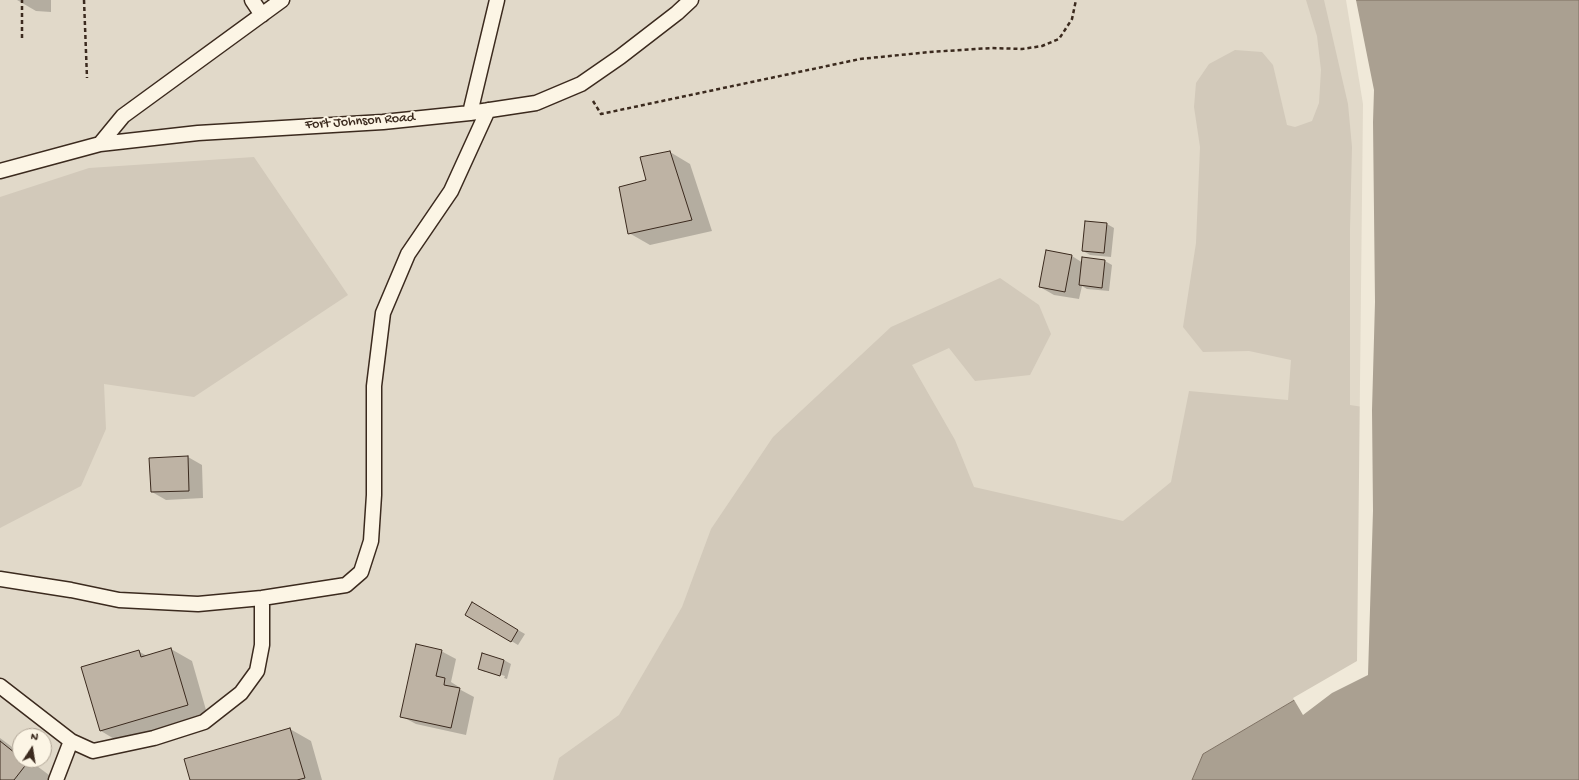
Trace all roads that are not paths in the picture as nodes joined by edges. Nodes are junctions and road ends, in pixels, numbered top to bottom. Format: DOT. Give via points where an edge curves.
graph roads {
  1 [pos="252,0"];
  2 [pos="282,0"];
  3 [pos="497,0"];
  4 [pos="691,0"];
  5 [pos="262,15"];
  6 [pos="488,110"];
  7 [pos="470,113"];
  8 [pos="100,144"];
  9 [pos="0,171"];
  10 [pos="0,579"];
  11 [pos="262,598"];
  12 [pos="0,686"];
  13 [pos="71,742"];
  14 [pos="56,780"];
  1 -- 5 [label="lane"];
  2 -- 5 [label="lane"];
  3 -- 7 [label="lane"];
  4 -- 6 [label="lane, Fort Johnson Road" via="678,13 581,84 536,103"];
  5 -- 8 [label="lane" via="123,116"];
  6 -- 7 [label="lane, Fort Johnson Road"];
  6 -- 11 [label="lane" via="451,191 408,254 383,313 374,386 374,495 371,541 361,572 346,585"];
  7 -- 8 [label="lane, Fort Johnson Road" via="383,122 198,133"];
  8 -- 9 [label="lane, Fort Johnson Road"];
  10 -- 11 [label="lane" via="119,600 198,604"];
  11 -- 13 [label="lane" via="262,645 257,671 241,693 204,722 154,738 93,751"];
  12 -- 13 [label="lane"];
  13 -- 14 [label="lane"];
}
